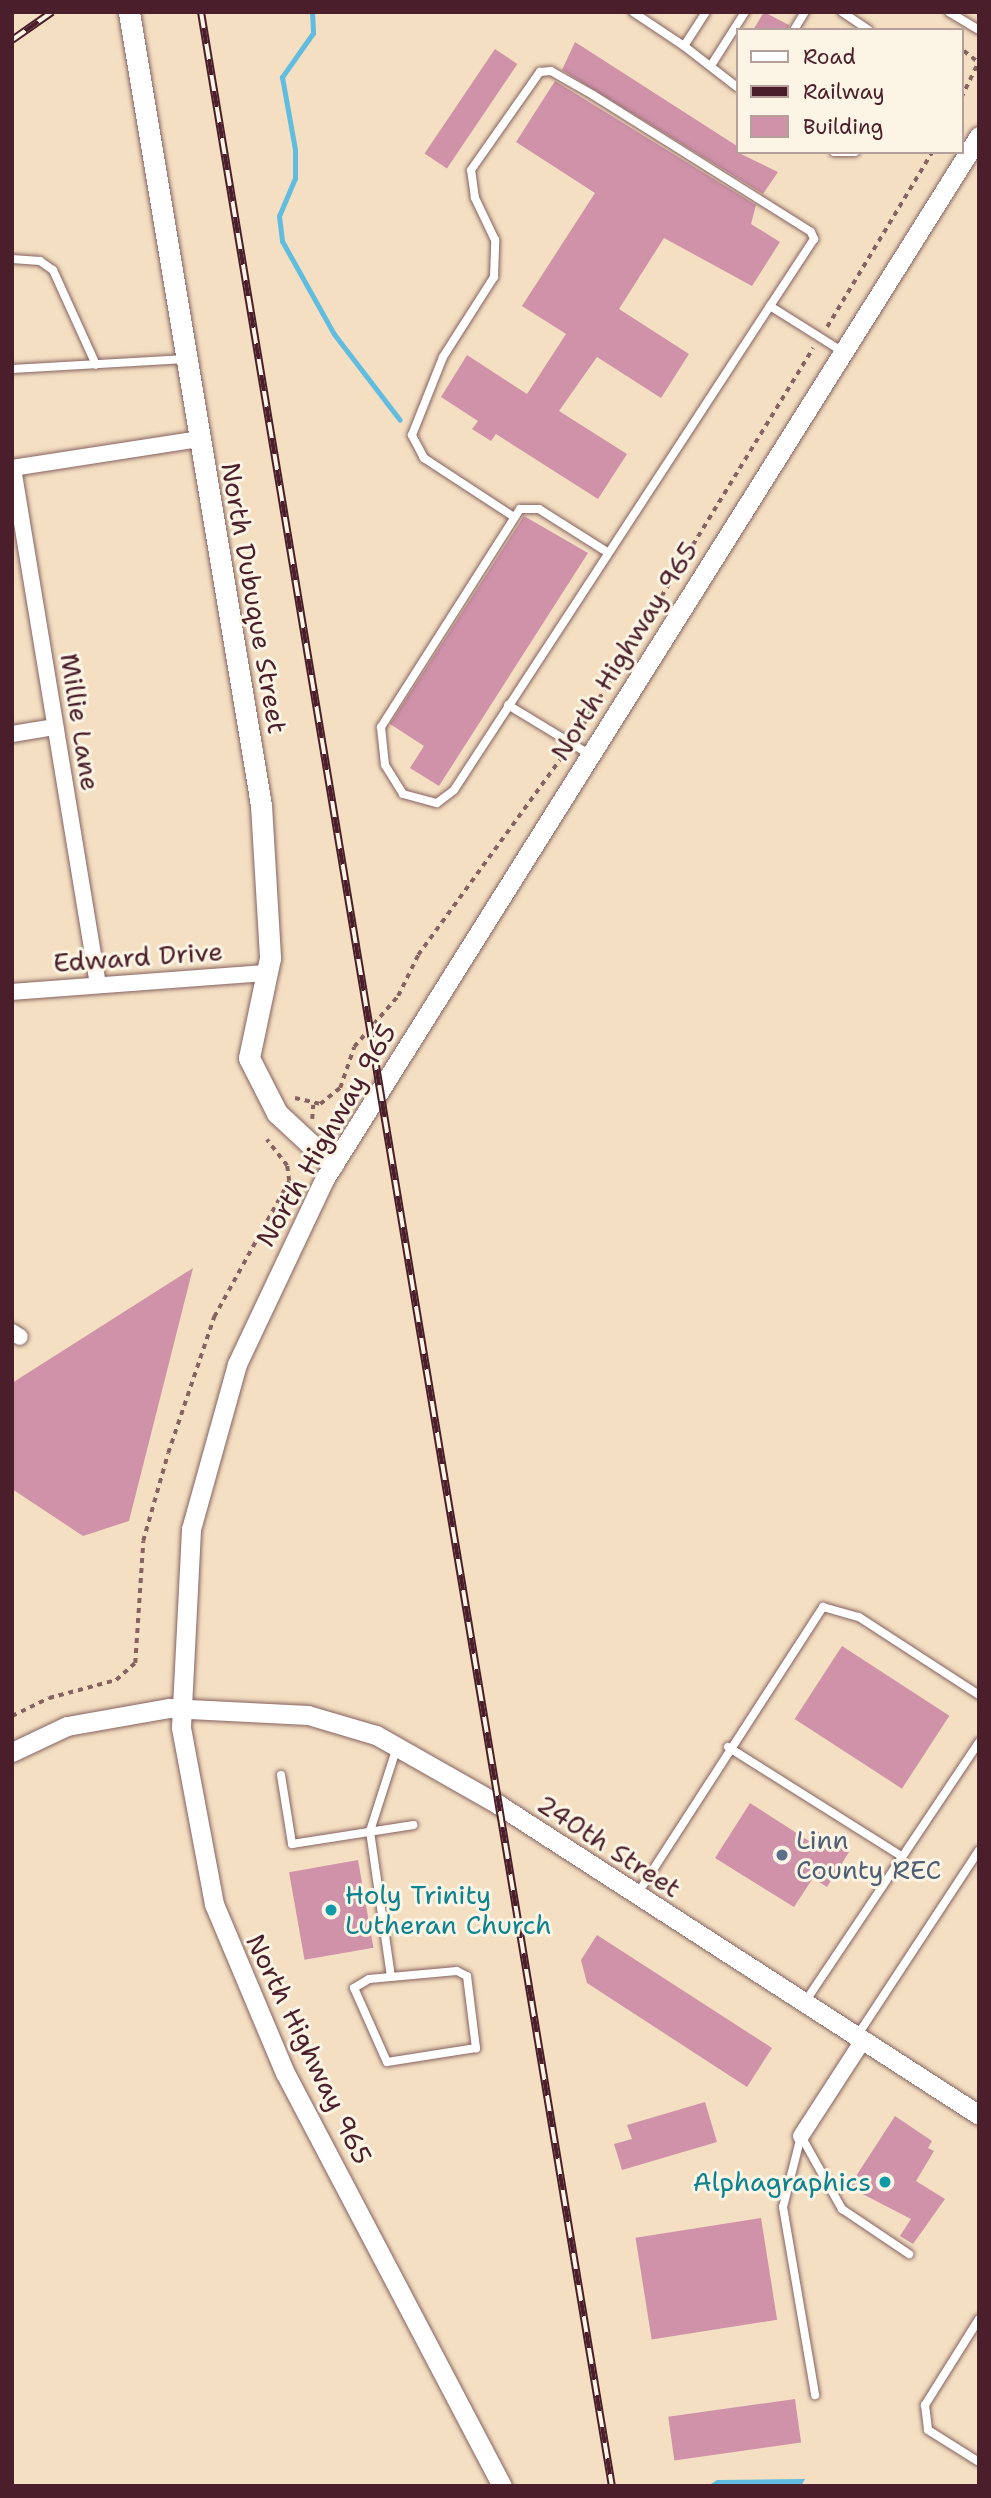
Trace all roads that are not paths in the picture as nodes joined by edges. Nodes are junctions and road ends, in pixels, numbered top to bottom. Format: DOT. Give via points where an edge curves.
graph roads {
  1 [pos="130,12"];
  2 [pos="633,12"];
  3 [pos="706,12"];
  4 [pos="745,12"];
  5 [pos="805,12"];
  6 [pos="842,12"];
  7 [pos="949,12"];
  8 [pos="795,28"];
  9 [pos="866,28"];
  10 [pos="979,30"];
  11 [pos="684,46"];
  12 [pos="712,64"];
  13 [pos="736,86"];
  14 [pos="979,136"];
  15 [pos="12,259"];
  16 [pos="770,306"];
  17 [pos="843,352"];
  18 [pos="186,359"];
  19 [pos="96,365"];
  20 [pos="12,369"];
  21 [pos="199,439"];
  22 [pos="13,468"];
  23 [pos="514,517"];
  24 [pos="607,552"];
  25 [pos="508,705"];
  26 [pos="55,727"];
  27 [pos="12,734"];
  28 [pos="590,755"];
  29 [pos="267,973"];
  30 [pos="98,985"];
  31 [pos="12,992"];
  32 [pos="333,1165"];
  33 [pos="979,1695"];
  34 [pos="180,1707"];
  35 [pos="979,1742"];
  36 [pos="398,1745"];
  37 [pos="728,1747"];
  38 [pos="12,1752"];
  39 [pos="281,1775"];
  40 [pos="414,1825"];
  41 [pos="370,1830"];
  42 [pos="979,1850"];
  43 [pos="901,1856"];
  44 [pos="636,1895"];
  45 [pos="391,1977"];
  46 [pos="804,2002"];
  47 [pos="860,2038"];
  48 [pos="979,2115"];
  49 [pos="801,2136"];
  50 [pos="909,2254"];
  51 [pos="979,2319"];
  52 [pos="815,2395"];
  53 [pos="979,2462"];
  54 [pos="502,2486"];
  1 -- 18 [label="main road, North Dubuque Street"];
  2 -- 11 [label="lane"];
  3 -- 11 [label="lane"];
  4 -- 12 [label="lane"];
  5 -- 8 [label="lane"];
  6 -- 9 [label="lane"];
  7 -- 10 [label="lane"];
  11 -- 12 [label="lane"];
  12 -- 13 [label="lane"];
  14 -- 17 [label="street, North Highway 965"];
  15 -- 19 [label="lane" via="40,261 53,270"];
  16 -- 17 [label="lane"];
  16 -- 23 [label="lane" via="814,239 811,232 593,95 551,71 540,72 471,170 475,198 495,240 494,276 443,356 412,435 424,458"];
  16 -- 24 [label="lane"];
  17 -- 28 [label="street, North Highway 965"];
  18 -- 19 [label="lane"];
  18 -- 21 [label="main road, North Dubuque Street"];
  19 -- 20 [label="lane"];
  21 -- 22 [label="street"];
  21 -- 29 [label="main road, North Dubuque Street" via="261,805"];
  22 -- 26 [label="street, Millie Lane"];
  23 -- 24 [label="lane" via="520,509 539,509"];
  23 -- 25 [label="lane" via="384,720 383,746 393,780 403,794 437,803 454,790"];
  24 -- 25 [label="lane"];
  25 -- 28 [label="lane"];
  26 -- 27 [label="street"];
  26 -- 30 [label="street, Millie Lane"];
  28 -- 32 [label="street, North Highway 965"];
  29 -- 30 [label="street, Edward Drive"];
  29 -- 32 [label="main road, North Dubuque Street" via="249,1058 277,1113"];
  30 -- 31 [label="street, Edward Drive"];
  32 -- 34 [label="street, North Highway 965" via="242,1353 205,1464 186,1565"];
  33 -- 37 [label="lane" via="859,1617 823,1607"];
  34 -- 36 [label="street, 240th Street" via="308,1715"];
  34 -- 38 [label="street, 240th Street" via="67,1726"];
  34 -- 54 [label="street, North Highway 965" via="207,1881 240,1976"];
  35 -- 43 [label="lane"];
  36 -- 41 [label="lane"];
  36 -- 44 [label="street, 240th Street"];
  37 -- 43 [label="lane"];
  37 -- 44 [label="lane"];
  39 -- 41 [label="lane" via="292,1844"];
  40 -- 41 [label="lane"];
  41 -- 45 [label="lane"];
  42 -- 47 [label="lane"];
  43 -- 46 [label="lane"];
  44 -- 46 [label="street, 240th Street"];
  45 -- 45 [label="lane" via="369,1979 351,1994 387,2062 476,2048 467,1976 457,1971"];
  46 -- 47 [label="street, 240th Street"];
  47 -- 48 [label="street, 240th Street"];
  47 -- 49 [label="street"];
  49 -- 50 [label="lane" via="842,2209"];
  49 -- 52 [label="lane" via="783,2207"];
  51 -- 53 [label="lane" via="925,2406 928,2430"];
}
